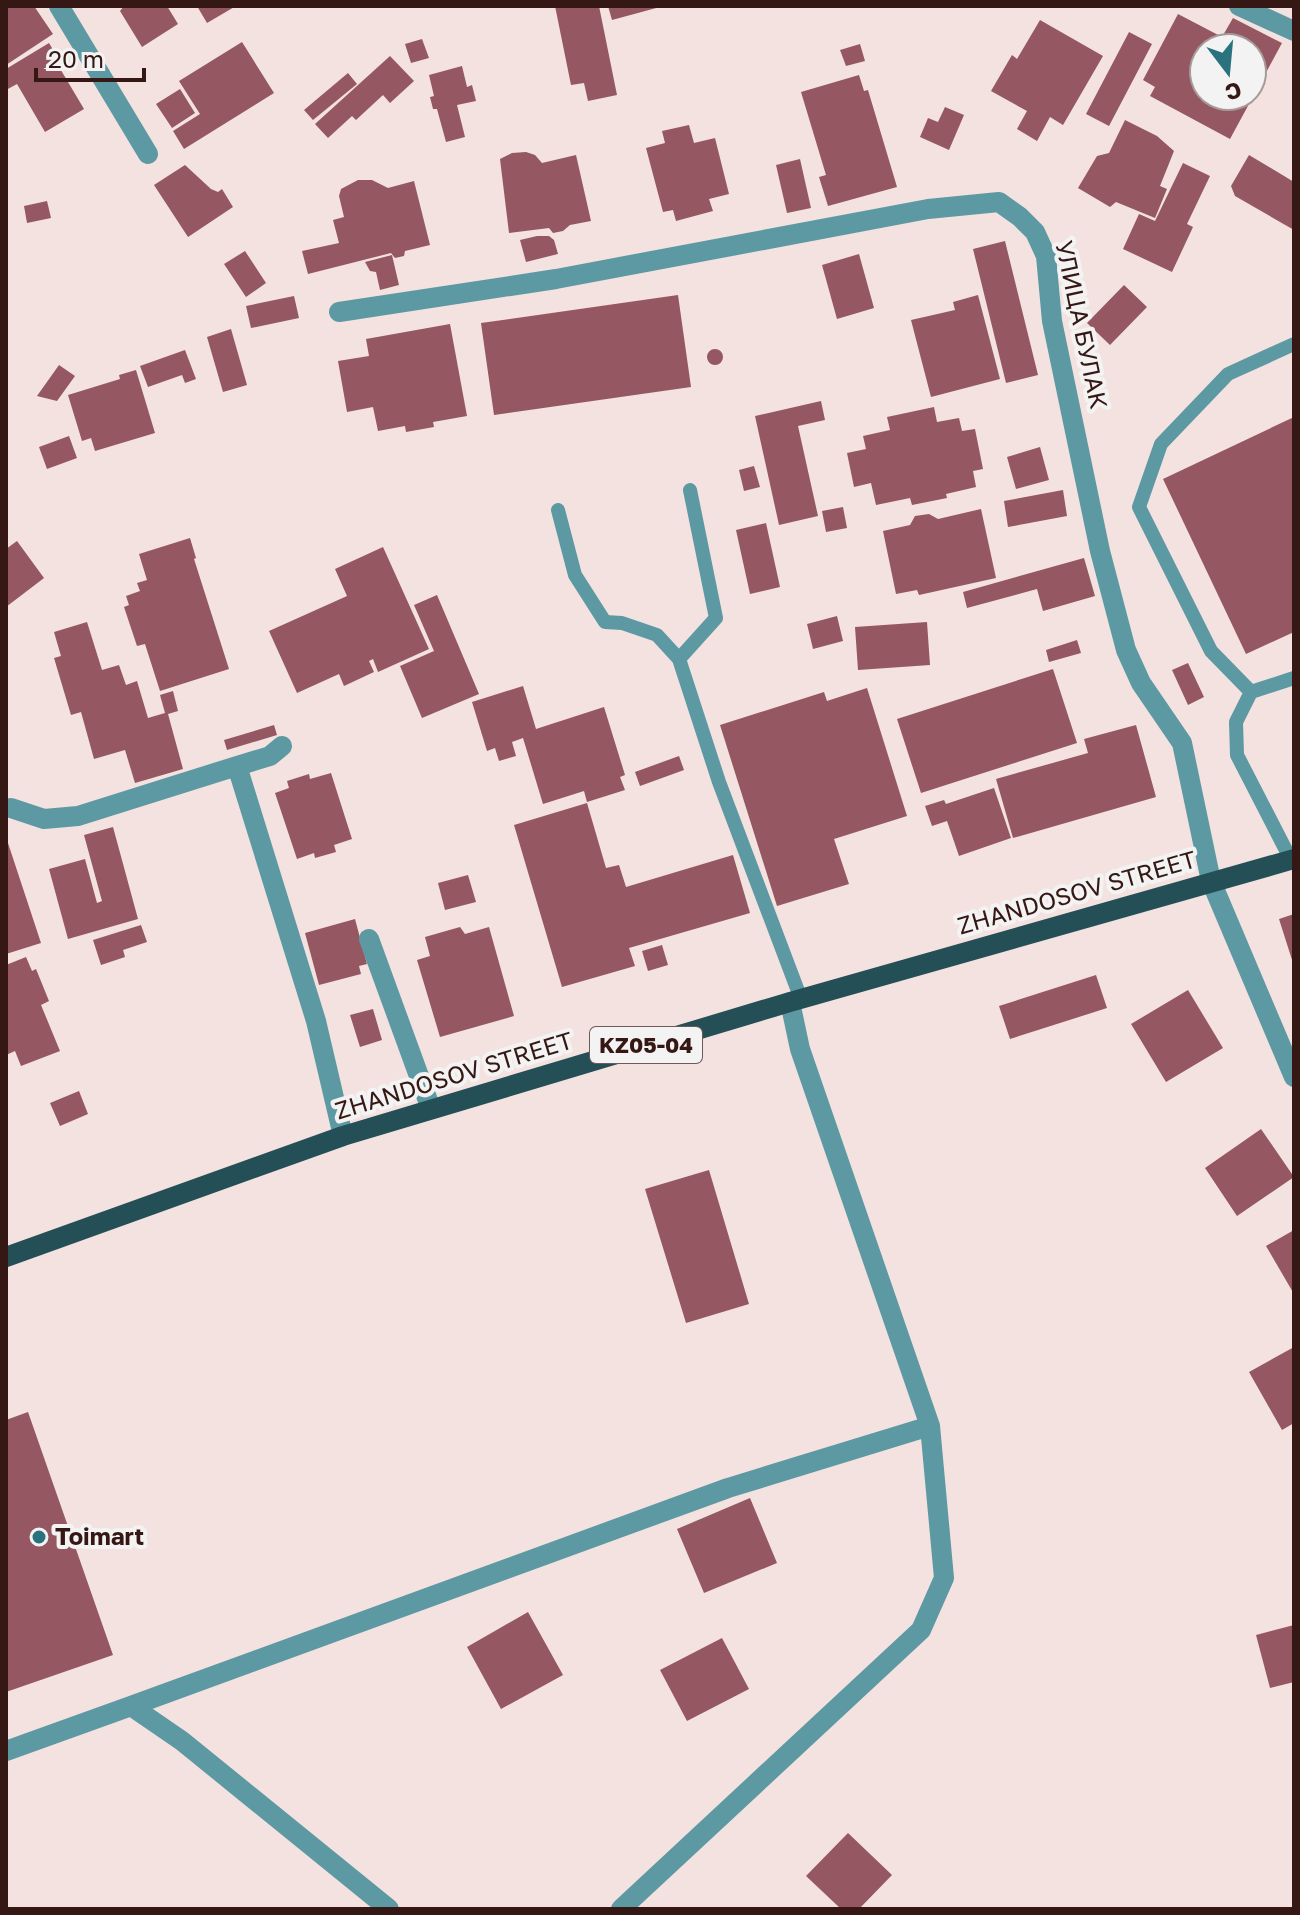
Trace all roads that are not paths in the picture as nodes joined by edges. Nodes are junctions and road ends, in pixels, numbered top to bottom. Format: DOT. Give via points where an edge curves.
graph roads {
  1 [pos="59,6"];
  2 [pos="1239,6"];
  3 [pos="1294,31"];
  4 [pos="148,154"];
  5 [pos="339,312"];
  6 [pos="1294,344"];
  7 [pos="690,490"];
  8 [pos="558,510"];
  9 [pos="679,659"];
  10 [pos="1294,678"];
  11 [pos="1251,692"];
  12 [pos="282,746"];
  13 [pos="237,766"];
  14 [pos="11,808"];
  15 [pos="1292,860"];
  16 [pos="1211,881"];
  17 [pos="369,939"];
  18 [pos="796,1000"];
  19 [pos="1294,1077"];
  20 [pos="431,1109"];
  21 [pos="343,1136"];
  22 [pos="6,1257"];
  23 [pos="930,1426"];
  24 [pos="131,1706"];
  25 [pos="6,1751"];
  26 [pos="389,1909"];
  27 [pos="621,1909"];
  1 -- 4 [label="street"];
  2 -- 3 [label="street"];
  5 -- 16 [label="street, УЛИЦА БУЛАК" via="556,279 928,209 999,202 1035,232 1046,256 1052,321 1126,650 1141,683 1182,743"];
  6 -- 11 [label="lane" via="1228,374 1161,444 1139,507 1211,651"];
  7 -- 9 [label="lane" via="716,618"];
  8 -- 9 [label="lane" via="575,575 605,622 657,635"];
  9 -- 18 [label="lane"];
  10 -- 11 [label="lane"];
  11 -- 15 [label="lane" via="1236,722 1237,755"];
  12 -- 13 [label="street" via="270,756"];
  13 -- 14 [label="street" via="78,816 44,819"];
  13 -- 21 [label="street" via="316,1021"];
  15 -- 16 [label="main road, ZHANDOSOV STREET / KZ05-04"];
  16 -- 18 [label="main road, ZHANDOSOV STREET / KZ05-04"];
  16 -- 19 [label="street, УЛИЦА БУЛАК"];
  17 -- 20 [label="street"];
  18 -- 20 [label="main road, ZHANDOSOV STREET / KZ05-04"];
  18 -- 23 [label="street" via="800,1049"];
  20 -- 21 [label="main road, ZHANDOSOV STREET / KZ05-04"];
  21 -- 22 [label="main road, ZHANDOSOV STREET / KZ05-04"];
  23 -- 24 [label="street" via="728,1488"];
  23 -- 27 [label="street" via="944,1578 921,1630"];
  24 -- 25 [label="street"];
  24 -- 26 [label="street" via="182,1741"];
}
